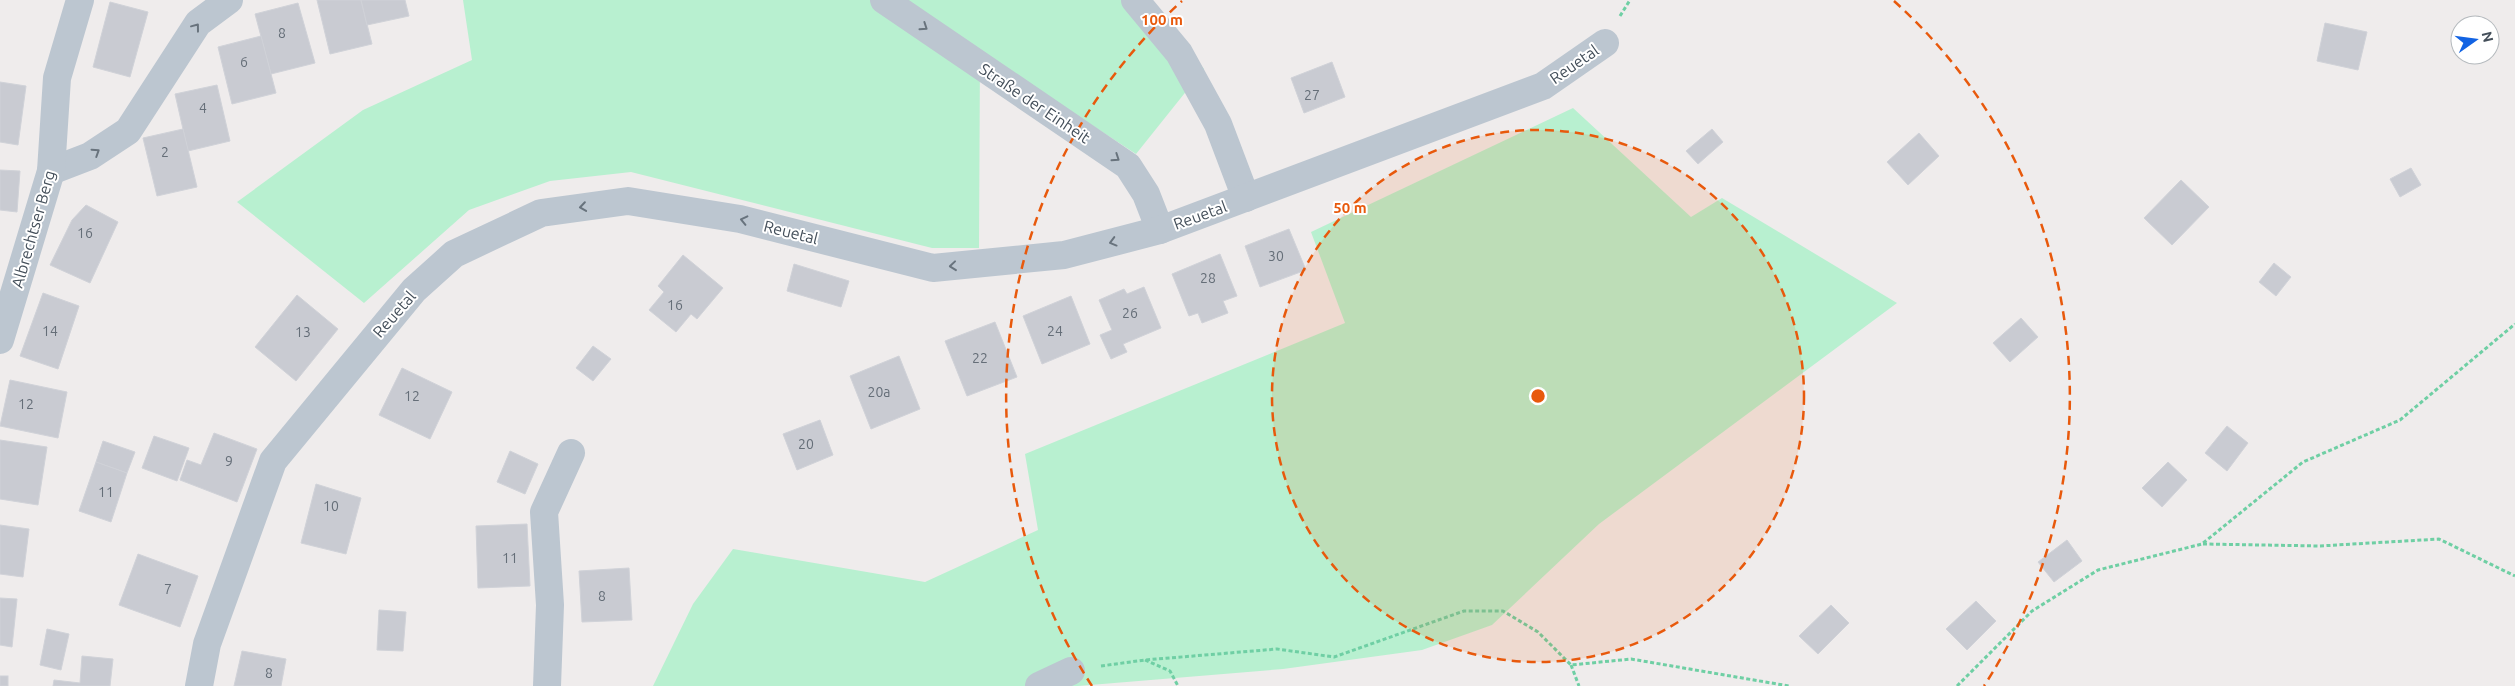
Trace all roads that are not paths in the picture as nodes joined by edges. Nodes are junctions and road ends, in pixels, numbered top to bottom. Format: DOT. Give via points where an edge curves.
graph roads {
  1 [pos="80,0"];
  2 [pos="229,0"];
  3 [pos="884,0"];
  4 [pos="1135,0"];
  5 [pos="1605,43"];
  6 [pos="51,171"];
  7 [pos="1246,198"];
  8 [pos="1160,230"];
  9 [pos="0,340"];
  10 [pos="571,453"];
  11 [pos="1071,671"];
  12 [pos="199,686"];
  13 [pos="548,686"];
  14 [pos="1039,686"];
  1 -- 6 [label="street, Albrechtser Berg" via="57,78"];
  6 -- 2 [label="street, one-way" via="90,156 128,131 198,22"];
  3 -- 8 [label="street, Straße der Einheit, one-way" via="1128,166 1146,194"];
  4 -- 7 [label="street" via="1179,53 1218,124"];
  5 -- 7 [label="street, Reuetal" via="1543,86"];
  6 -- 9 [label="street, Albrechtser Berg"];
  7 -- 8 [label="street, Reuetal"];
  8 -- 12 [label="street, Reuetal, one-way" via="1064,255 933,268 740,219 628,201 541,213 454,254 414,290 273,461 207,644"];
  10 -- 13 [label="street" via="544,512 550,605"];
  11 -- 14 [label="street"];
}
